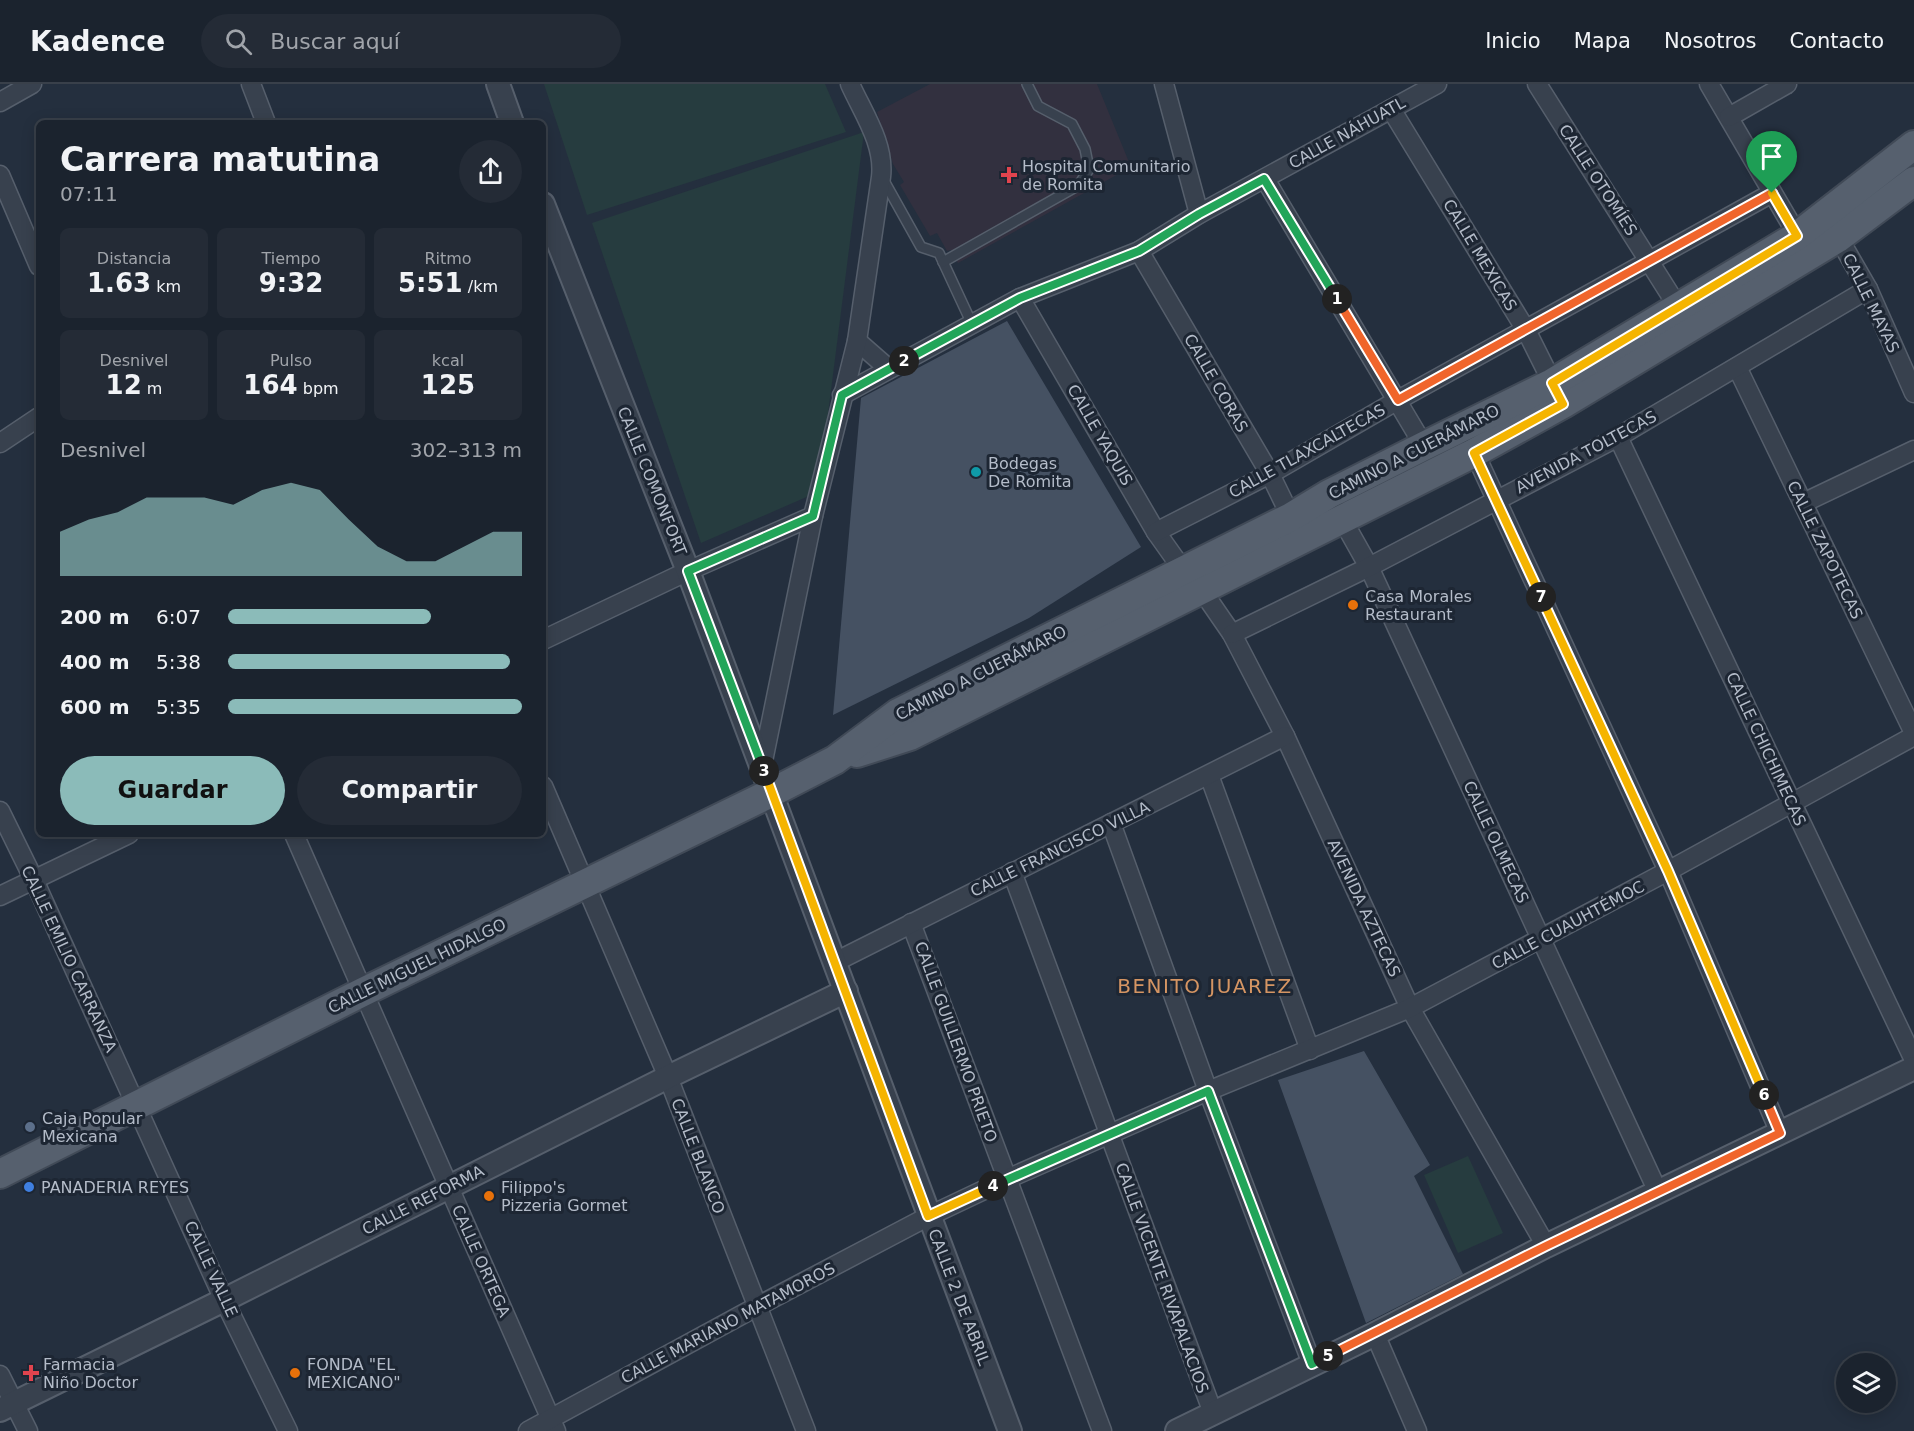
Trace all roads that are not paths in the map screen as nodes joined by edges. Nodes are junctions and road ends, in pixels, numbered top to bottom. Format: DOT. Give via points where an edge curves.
graph roads {
  1 [pos="32,84"];
  2 [pos="251,84"];
  3 [pos="498,84"];
  4 [pos="850,84"];
  5 [pos="1027,84"];
  6 [pos="1164,84"];
  7 [pos="1437,84"];
  8 [pos="1537,84"];
  9 [pos="1709,84"];
  10 [pos="1787,84"];
  11 [pos="0,102"];
  12 [pos="1391,109"];
  13 [pos="1729,117"];
  14 [pos="265,120"];
  15 [pos="511,120"];
  16 [pos="1914,145"];
  17 [pos="882,169"];
  18 [pos="0,175"];
  19 [pos="1264,179"];
  20 [pos="1914,181"];
  21 [pos="1772,193"];
  22 [pos="546,212"];
  23 [pos="1199,214"];
  24 [pos="1832,226"];
  25 [pos="1803,245"];
  26 [pos="1139,251"];
  27 [pos="36,259"];
  28 [pos="1650,260"];
  29 [pos="943,262"];
  30 [pos="1868,289"];
  31 [pos="1020,298"];
  32 [pos="1678,306"];
  33 [pos="972,324"];
  34 [pos="1526,330"];
  35 [pos="857,341"];
  36 [pos="1737,367"];
  37 [pos="889,369"];
  38 [pos="1914,393"];
  39 [pos="1558,394"];
  40 [pos="842,395"];
  41 [pos="1398,400"];
  42 [pos="36,419"];
  43 [pos="1463,426"];
  44 [pos="1618,437"];
  45 [pos="0,443"];
  46 [pos="1424,446"];
  47 [pos="1914,450"];
  48 [pos="1474,453"];
  49 [pos="1270,474"];
  50 [pos="1496,501"];
  51 [pos="1803,502"];
  52 [pos="1335,507"];
  53 [pos="813,516"];
  54 [pos="1291,517"];
  55 [pos="1156,532"];
  56 [pos="1369,567"];
  57 [pos="688,571"];
  58 [pos="1192,580"];
  59 [pos="1232,634"];
  60 [pos="546,639"];
  61 [pos="1914,735"];
  62 [pos="1284,736"];
  63 [pos="835,760"];
  64 [pos="762,766"];
  65 [pos="1209,775"];
  66 [pos="771,792"];
  67 [pos="546,793"];
  68 [pos="1791,803"];
  69 [pos="0,811"];
  70 [pos="1111,823"];
  71 [pos="123,837"];
  72 [pos="295,837"];
  73 [pos="1668,871"];
  74 [pos="1012,872"];
  75 [pos="34,880"];
  76 [pos="585,883"];
  77 [pos="0,896"];
  78 [pos="911,923"];
  79 [pos="1542,939"];
  80 [pos="835,962"];
  81 [pos="846,991"];
  82 [pos="363,992"];
  83 [pos="1410,1008"];
  84 [pos="1310,1050"];
  85 [pos="1914,1060"];
  86 [pos="1914,1068"];
  87 [pos="668,1077"];
  88 [pos="1208,1091"];
  89 [pos="137,1107"];
  90 [pos="1780,1133"];
  91 [pos="1109,1134"];
  92 [pos="0,1174"];
  93 [pos="1006,1179"];
  94 [pos="448,1187"];
  95 [pos="1658,1192"];
  96 [pos="928,1216"];
  97 [pos="1546,1246"];
  98 [pos="224,1300"];
  99 [pos="756,1307"];
  100 [pos="1375,1334"];
  101 [pos="1312,1364"];
  102 [pos="0,1375"];
  103 [pos="7,1406"];
  104 [pos="1213,1413"];
  105 [pos="553,1425"];
  106 [pos="28,1431"];
  107 [pos="288,1431"];
  108 [pos="528,1431"];
  109 [pos="806,1431"];
  110 [pos="1010,1431"];
  111 [pos="1102,1431"];
  112 [pos="1177,1431"];
  113 [pos="1417,1431"];
  1 -- 11 [label="street"];
  2 -- 14 [label="street"];
  3 -- 15 [label="street"];
  4 -- 17 [label="street" via="879,148"];
  5 -- 29 [label="lane" via="1038,106 1072,124 1085,148 1089,169 1079,185"];
  6 -- 23 [label="street"];
  7 -- 12 [label="street, CALLE NÁHUATL"];
  8 -- 28 [label="street, CALLE OTOMÍES"];
  9 -- 13 [label="street"];
  10 -- 13 [label="street"];
  12 -- 19 [label="street, CALLE NÁHUATL"];
  12 -- 34 [label="street, CALLE MEXICAS"];
  13 -- 21 [label="street"];
  16 -- 24 [label="main road, CAMINO A CUERÁMARO"];
  17 -- 29 [label="lane" via="921,247 939,253"];
  17 -- 35 [label="street"];
  18 -- 27 [label="street"];
  19 -- 23 [label="street, CALLE NÁHUATL"];
  19 -- 41 [label="street"];
  20 -- 24 [label="main road, CAMINO A CUERÁMARO"];
  21 -- 25 [label="street"];
  21 -- 28 [label="street, CALLE TLAXCALTECAS"];
  22 -- 57 [label="street, CALLE COMONFORT"];
  23 -- 26 [label="street, CALLE NÁHUATL"];
  24 -- 25 [label="main road, CAMINO A CUERÁMARO"];
  24 -- 30 [label="street, CALLE MAYAS"];
  25 -- 32 [label="main road, CAMINO A CUERÁMARO"];
  25 -- 39 [label="main road, CAMINO A CUERÁMARO"];
  26 -- 31 [label="street, CALLE NÁHUATL"];
  26 -- 49 [label="street, CALLE CORAS"];
  28 -- 32 [label="street, CALLE OTOMÍES"];
  28 -- 34 [label="street, CALLE TLAXCALTECAS"];
  29 -- 33 [label="lane"];
  30 -- 36 [label="street, AVENIDA TOLTECAS"];
  30 -- 38 [label="street, CALLE MAYAS"];
  31 -- 33 [label="street, CALLE NÁHUATL"];
  31 -- 55 [label="street, CALLE YAQUIS"];
  32 -- 39 [label="main road, CAMINO A CUERÁMARO"];
  33 -- 37 [label="street, CALLE NÁHUATL"];
  34 -- 39 [label="street, CALLE MEXICAS"];
  34 -- 41 [label="street, CALLE TLAXCALTECAS"];
  35 -- 37 [label="street"];
  35 -- 40 [label="street"];
  36 -- 44 [label="street, AVENIDA TOLTECAS"];
  36 -- 51 [label="street, CALLE ZAPOTECAS"];
  37 -- 40 [label="street, CALLE NÁHUATL"];
  39 -- 43 [label="main road, CAMINO A CUERÁMARO"];
  39 -- 48 [label="main road, CAMINO A CUERÁMARO"];
  40 -- 53 [label="street"];
  41 -- 46 [label="street"];
  41 -- 49 [label="street, CALLE TLAXCALTECAS"];
  42 -- 45 [label="street"];
  43 -- 46 [label="main road, CAMINO A CUERÁMARO"];
  43 -- 48 [label="street"];
  44 -- 50 [label="street, AVENIDA TOLTECAS"];
  44 -- 68 [label="street, CALLE CHICHIMECAS"];
  46 -- 52 [label="main road, CAMINO A CUERÁMARO"];
  47 -- 51 [label="street"];
  48 -- 50 [label="street"];
  48 -- 52 [label="main road, CAMINO A CUERÁMARO"];
  49 -- 54 [label="street, CALLE CORAS"];
  49 -- 55 [label="street, CALLE TLAXCALTECAS"];
  50 -- 56 [label="street, AVENIDA TOLTECAS"];
  50 -- 73 [label="street"];
  51 -- 61 [label="street, CALLE ZAPOTECAS"];
  52 -- 54 [label="main road, CAMINO A CUERÁMARO"];
  52 -- 56 [label="street, CALLE OLMECAS"];
  52 -- 58 [label="main road, CAMINO A CUERÁMARO"];
  53 -- 57 [label="street"];
  53 -- 64 [label="street"];
  54 -- 58 [label="main road, CAMINO A CUERÁMARO"];
  55 -- 58 [label="street, CALLE YAQUIS"];
  56 -- 59 [label="street, AVENIDA TOLTECAS"];
  56 -- 79 [label="street, CALLE OLMECAS"];
  57 -- 60 [label="street"];
  57 -- 64 [label="street, CALLE COMONFORT"];
  58 -- 59 [label="street, AVENIDA AZTECAS"];
  58 -- 63 [label="main road, CAMINO A CUERÁMARO" via="910,736"];
  59 -- 62 [label="street, AVENIDA AZTECAS"];
  61 -- 68 [label="street, CALLE CUAUHTÉMOC"];
  62 -- 65 [label="street, CALLE FRANCISCO VILLA"];
  62 -- 83 [label="street, AVENIDA AZTECAS"];
  63 -- 66 [label="main road, CALLE MIGUEL HIDALGO"];
  64 -- 66 [label="street, CALLE COMONFORT"];
  65 -- 70 [label="street, CALLE FRANCISCO VILLA"];
  65 -- 84 [label="street"];
  66 -- 76 [label="main road, CALLE MIGUEL HIDALGO"];
  66 -- 80 [label="street, CALLE 2 DE ABRIL"];
  67 -- 76 [label="street, CALLE BLANCO"];
  68 -- 73 [label="street, CALLE CUAUHTÉMOC"];
  68 -- 85 [label="street, CALLE CHICHIMECAS"];
  69 -- 75 [label="street, CALLE EMILIO CARRANZA"];
  70 -- 74 [label="street, CALLE FRANCISCO VILLA"];
  70 -- 88 [label="street"];
  71 -- 75 [label="street"];
  72 -- 82 [label="street, CALLE ORTEGA"];
  73 -- 79 [label="street, CALLE CUAUHTÉMOC"];
  73 -- 90 [label="street"];
  74 -- 78 [label="street, CALLE FRANCISCO VILLA"];
  74 -- 91 [label="street, CALLE VICENTE RIVAPALACIOS"];
  75 -- 77 [label="street"];
  75 -- 89 [label="street, CALLE EMILIO CARRANZA"];
  76 -- 82 [label="main road, CALLE MIGUEL HIDALGO"];
  76 -- 87 [label="street, CALLE BLANCO"];
  78 -- 80 [label="street, CALLE FRANCISCO VILLA"];
  78 -- 93 [label="street, CALLE GUILLERMO PRIETO"];
  79 -- 83 [label="street, CALLE CUAUHTÉMOC"];
  79 -- 95 [label="street, CALLE OLMECAS"];
  80 -- 81 [label="street, CALLE 2 DE ABRIL"];
  81 -- 87 [label="street, CALLE REFORMA"];
  81 -- 96 [label="street, CALLE 2 DE ABRIL"];
  82 -- 89 [label="main road, CALLE MIGUEL HIDALGO"];
  82 -- 94 [label="street, CALLE ORTEGA"];
  83 -- 84 [label="street, CALLE CUAUHTÉMOC"];
  83 -- 97 [label="street, AVENIDA AZTECAS"];
  84 -- 88 [label="street, CALLE CUAUHTÉMOC"];
  86 -- 90 [label="street"];
  87 -- 94 [label="street, CALLE REFORMA"];
  87 -- 99 [label="street, CALLE BLANCO"];
  88 -- 91 [label="street, CALLE MARIANO MATAMOROS"];
  88 -- 101 [label="street"];
  89 -- 92 [label="main road, CALLE MIGUEL HIDALGO"];
  89 -- 98 [label="street, CALLE VALLE"];
  90 -- 95 [label="street"];
  91 -- 93 [label="street, CALLE MARIANO MATAMOROS"];
  91 -- 104 [label="street, CALLE VICENTE RIVAPALACIOS"];
  93 -- 96 [label="street, CALLE MARIANO MATAMOROS"];
  93 -- 111 [label="street, CALLE GUILLERMO PRIETO"];
  94 -- 98 [label="street, CALLE REFORMA"];
  94 -- 105 [label="street, CALLE ORTEGA"];
  95 -- 97 [label="street"];
  96 -- 99 [label="street, CALLE MARIANO MATAMOROS"];
  96 -- 110 [label="street, CALLE 2 DE ABRIL"];
  97 -- 100 [label="street"];
  98 -- 103 [label="street, CALLE REFORMA"];
  98 -- 107 [label="street, CALLE VALLE"];
  99 -- 105 [label="street, CALLE MARIANO MATAMOROS"];
  99 -- 109 [label="street, CALLE BLANCO"];
  100 -- 101 [label="street"];
  100 -- 113 [label="street"];
  101 -- 104 [label="street"];
  102 -- 103 [label="street"];
  103 -- 106 [label="street"];
  104 -- 112 [label="street"];
  105 -- 108 [label="street, CALLE MARIANO MATAMOROS"];
}
